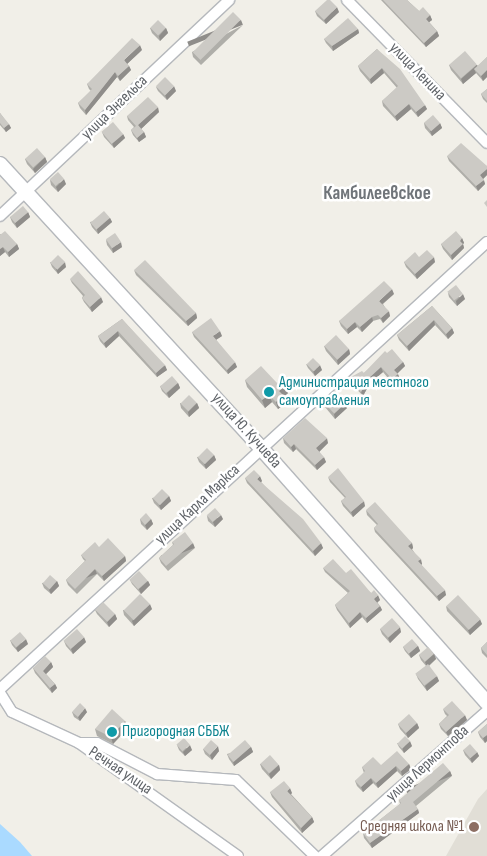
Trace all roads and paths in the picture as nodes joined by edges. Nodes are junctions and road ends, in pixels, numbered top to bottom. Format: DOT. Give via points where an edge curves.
graph roads {
  1 [pos="229,0"];
  2 [pos="347,0"];
  3 [pos="487,143"];
  4 [pos="0,164"];
  5 [pos="26,191"];
  6 [pos="0,216"];
  7 [pos="487,242"];
  8 [pos="260,447"];
  9 [pos="0,688"];
  10 [pos="0,693"];
  11 [pos="487,703"];
  12 [pos="487,711"];
  13 [pos="79,743"];
  14 [pos="238,856"];
  15 [pos="315,856"];
  16 [pos="322,856"];
  1 -- 5 [label="street, улица Энгельса"];
  2 -- 3 [label="street, улица Ленина"];
  4 -- 5 [label="street, улица Ю. Кучиева"];
  5 -- 6 [label="street, улица Энгельса"];
  5 -- 8 [label="street, улица Ю. Кучиева"];
  7 -- 8 [label="street, улица Карла Маркса"];
  8 -- 9 [label="street, улица Карла Маркса"];
  8 -- 11 [label="street, улица Ю. Кучиева"];
  10 -- 13 [label="street, Речная улица" via="12,712"];
  12 -- 16 [label="street, улица Лермонтова"];
  13 -- 14 [label="street, Речная улица"];
  13 -- 15 [label="street" via="97,743 157,774 236,780"];
}
